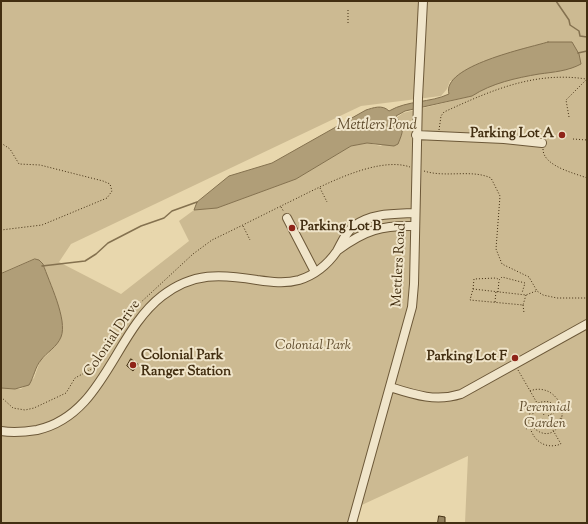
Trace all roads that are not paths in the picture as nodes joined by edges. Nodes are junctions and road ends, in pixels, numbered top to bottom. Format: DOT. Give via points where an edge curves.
graph roads {
  1 [pos="423,1"];
  2 [pos="416,135"];
  3 [pos="542,143"];
  4 [pos="415,213"];
  5 [pos="287,218"];
  6 [pos="415,226"];
  7 [pos="337,250"];
  8 [pos="315,272"];
  9 [pos="587,324"];
  10 [pos="390,387"];
  11 [pos="1,431"];
  12 [pos="352,523"];
  1 -- 2 [label="street, Mettlers Road"];
  2 -- 3 [label="street"];
  2 -- 4 [label="street, Mettlers Road"];
  4 -- 6 [label="street, Mettlers Road"];
  4 -- 7 [label="street, Colonial Drive" via="388,214 360,222 347,232"];
  5 -- 8 [label="street"];
  6 -- 7 [label="street, Colonial Drive" via="373,229"];
  6 -- 10 [label="street, Mettlers Road" via="412,307"];
  7 -- 8 [label="street, Colonial Drive" via="326,264"];
  8 -- 11 [label="street, Colonial Drive" via="290,282 215,275 183,283 150,307 97,386 69,416 43,428 22,432"];
  9 -- 10 [label="street" via="454,396 424,397"];
  10 -- 12 [label="street, Mettlers Road"];
}
